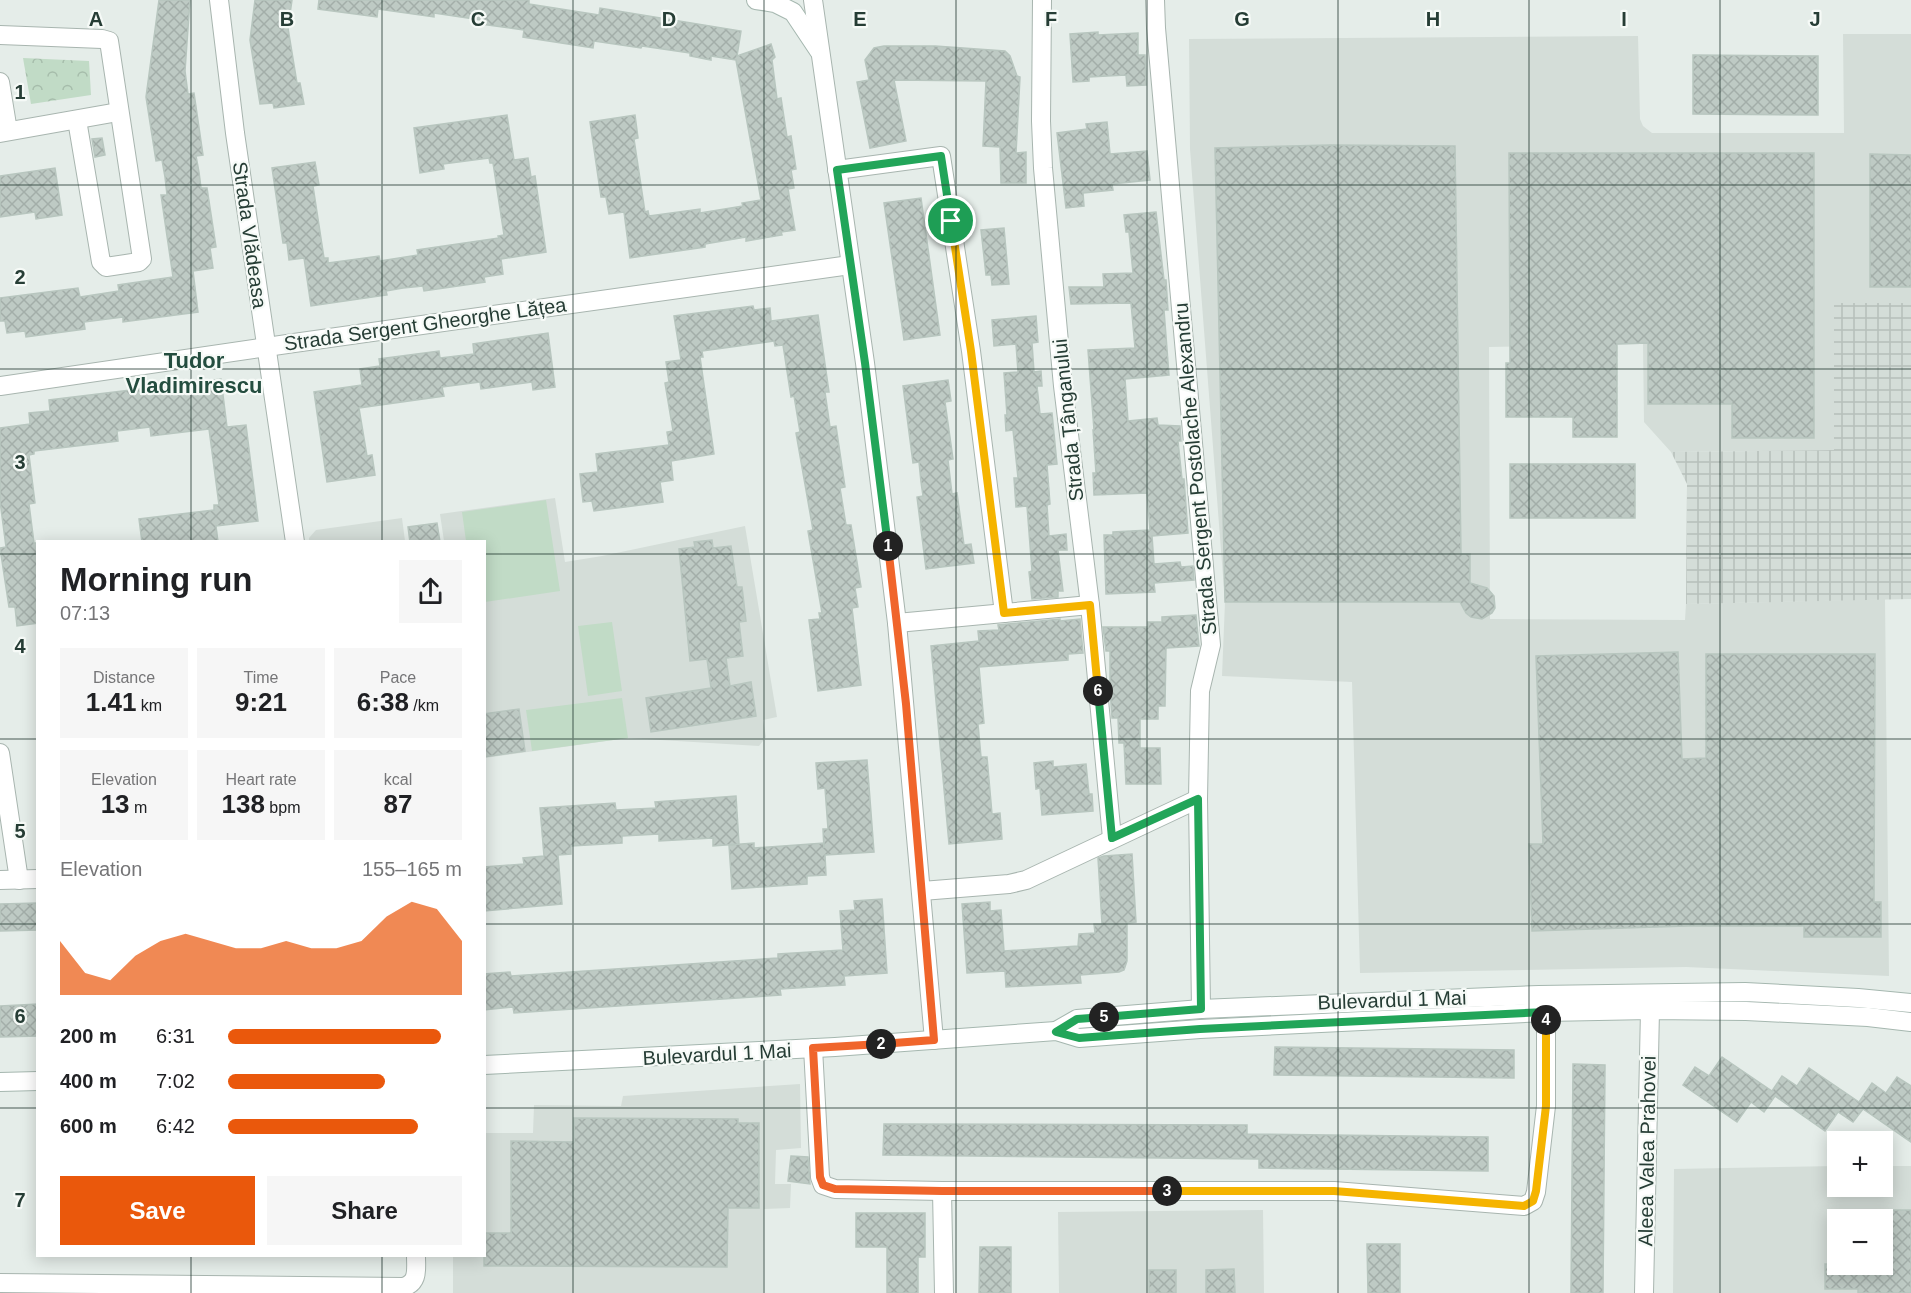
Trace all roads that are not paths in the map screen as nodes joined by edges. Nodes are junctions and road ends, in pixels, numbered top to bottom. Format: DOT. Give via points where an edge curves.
graph roads {
  1 [pos="219,0"];
  2 [pos="756,0"];
  3 [pos="813,0"];
  4 [pos="1042,0"];
  5 [pos="1155,0"];
  6 [pos="0,35"];
  7 [pos="819,51"];
  8 [pos="0,82"];
  9 [pos="118,112"];
  10 [pos="77,120"];
  11 [pos="4,132"];
  12 [pos="837,170"];
  13 [pos="850,265"];
  14 [pos="266,347"];
  15 [pos="0,386"];
  16 [pos="295,540"];
  17 [pos="1090,605"];
  18 [pos="1004,613"];
  19 [pos="897,623"];
  20 [pos="0,753"];
  21 [pos="1198,799"];
  22 [pos="1112,838"];
  23 [pos="36,879"];
  24 [pos="0,880"];
  25 [pos="19,880"];
  26 [pos="922,891"];
  27 [pos="1911,1003"];
  28 [pos="1201,1009"];
  29 [pos="1650,1010"];
  30 [pos="1546,1012"];
  31 [pos="1911,1022"];
  32 [pos="1056,1032"];
  33 [pos="934,1040"];
  34 [pos="813,1048"];
  35 [pos="486,1065"];
  36 [pos="36,1081"];
  37 [pos="0,1082"];
  38 [pos="942,1191"];
  39 [pos="416,1257"];
  40 [pos="0,1283"];
  41 [pos="215,1289"];
  42 [pos="944,1293"];
  43 [pos="1644,1293"];
  1 -- 14 [label="street, Strada Vlădeasa"];
  2 -- 7 [label="street" via="775,3 793,12"];
  3 -- 7 [label="street"];
  4 -- 17 [label="street, Strada Țânganului" via="1043,168 1063,386"];
  5 -- 21 [label="street, Strada Sergent Postolache Alexandru" via="1211,645 1200,691"];
  6 -- 9 [label="street" via="105,39 111,44"];
  7 -- 12 [label="street"];
  8 -- 11 [label="street"];
  9 -- 10 [label="street"];
  9 -- 10 [label="street" via="142,259 139,262 106,267 101,262"];
  10 -- 11 [label="street"];
  12 -- 13 [label="street"];
  12 -- 18 [label="street" via="941,156 971,351"];
  13 -- 14 [label="street, Strada Sergent Gheorghe Lățea"];
  13 -- 19 [label="street"];
  14 -- 15 [label="street, Strada Sergent Gheorghe Lățea"];
  14 -- 16 [label="street, Strada Vlădeasa"];
  17 -- 18 [label="street"];
  17 -- 22 [label="street, Strada Țânganului"];
  18 -- 19 [label="street"];
  19 -- 26 [label="street"];
  20 -- 25 [label="street"];
  21 -- 22 [label="street"];
  21 -- 28 [label="street, Strada Sergent Postolache Alexandru"];
  22 -- 26 [label="street" via="1026,880"];
  23 -- 25 [label="street"];
  24 -- 25 [label="street"];
  26 -- 33 [label="street"];
  27 -- 28 [label="street, Bulevardul 1 Mai" via="1745,992 1619,992"];
  28 -- 32 [label="street, Bulevardul 1 Mai" via="1077,1019"];
  29 -- 30 [label="street, Bulevardul 1 Mai"];
  29 -- 31 [label="street, Bulevardul 1 Mai" via="1757,1011"];
  29 -- 43 [label="street, Aleea Valea Prahovei"];
  30 -- 32 [label="street, Bulevardul 1 Mai" via="1079,1038"];
  30 -- 38 [label="street" via="1546,1106 1540,1160 1533,1201 1524,1206 1334,1191"];
  32 -- 33 [label="street, Bulevardul 1 Mai"];
  33 -- 34 [label="street, Bulevardul 1 Mai"];
  34 -- 35 [label="street, Bulevardul 1 Mai"];
  34 -- 38 [label="street" via="823,1185 835,1189"];
  36 -- 37 [label="street"];
  38 -- 42 [label="street"];
  39 -- 41 [label="street" via="415,1281 403,1287"];
  40 -- 41 [label="street"];
}
